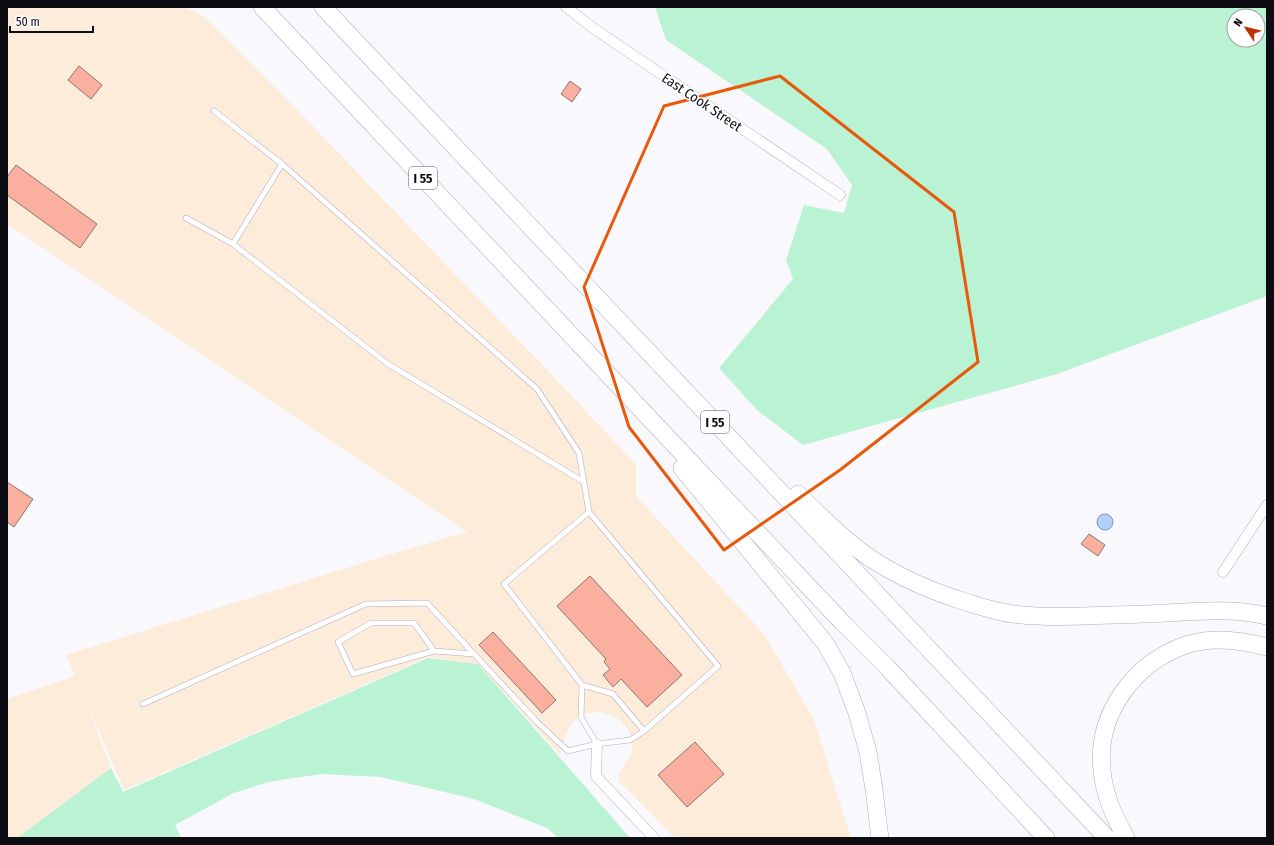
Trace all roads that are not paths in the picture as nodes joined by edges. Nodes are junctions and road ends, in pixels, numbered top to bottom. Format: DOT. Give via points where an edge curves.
graph roads {
  1 [pos="262,7"];
  2 [pos="323,7"];
  3 [pos="566,7"];
  4 [pos="214,111"];
  5 [pos="282,164"];
  6 [pos="840,195"];
  7 [pos="186,218"];
  8 [pos="233,244"];
  9 [pos="584,349"];
  10 [pos="690,396"];
  11 [pos="584,482"];
  12 [pos="1267,505"];
  13 [pos="589,512"];
  14 [pos="1222,572"];
  15 [pos="1267,616"];
  16 [pos="1267,647"];
  17 [pos="434,651"];
  18 [pos="474,654"];
  19 [pos="582,685"];
  20 [pos="143,704"];
  21 [pos="644,732"];
  22 [pos="597,744"];
  23 [pos="654,838"];
  24 [pos="880,838"];
  25 [pos="1046,838"];
  26 [pos="1107,838"];
  27 [pos="1126,838"];
  1 -- 9 [label="highway, I 55"];
  2 -- 10 [label="highway, I 55"];
  3 -- 6 [label="street, East Cook Street"];
  4 -- 5 [label="lane"];
  5 -- 8 [label="lane"];
  5 -- 11 [label="lane" via="537,389 579,454"];
  7 -- 8 [label="lane"];
  8 -- 11 [label="lane" via="388,364"];
  9 -- 24 [label="highway" via="775,581 824,644 842,673 857,713 869,759"];
  9 -- 25 [label="highway, I 55"];
  10 -- 15 [label="highway" via="762,458 846,538 889,569 936,591 988,609 1013,614 1058,616 1214,611"];
  10 -- 26 [label="highway, I 55"];
  11 -- 13 [label="lane"];
  12 -- 14 [label="street"];
  13 -- 19 [label="lane" via="504,584"];
  13 -- 21 [label="lane" via="718,666"];
  16 -- 27 [label="highway" via="1234,641 1205,641 1186,645 1155,661 1129,682 1111,714 1103,737 1101,754 1107,798"];
  17 -- 17 [label="lane" via="353,674 338,642 371,623 414,623"];
  17 -- 18 [label="lane"];
  18 -- 20 [label="lane" via="427,602 366,604"];
  18 -- 22 [label="lane" via="537,722 568,751"];
  19 -- 21 [label="lane" via="613,694"];
  19 -- 22 [label="lane" via="581,717"];
  21 -- 22 [label="lane" via="630,740"];
  22 -- 23 [label="street" via="596,776"];
}
